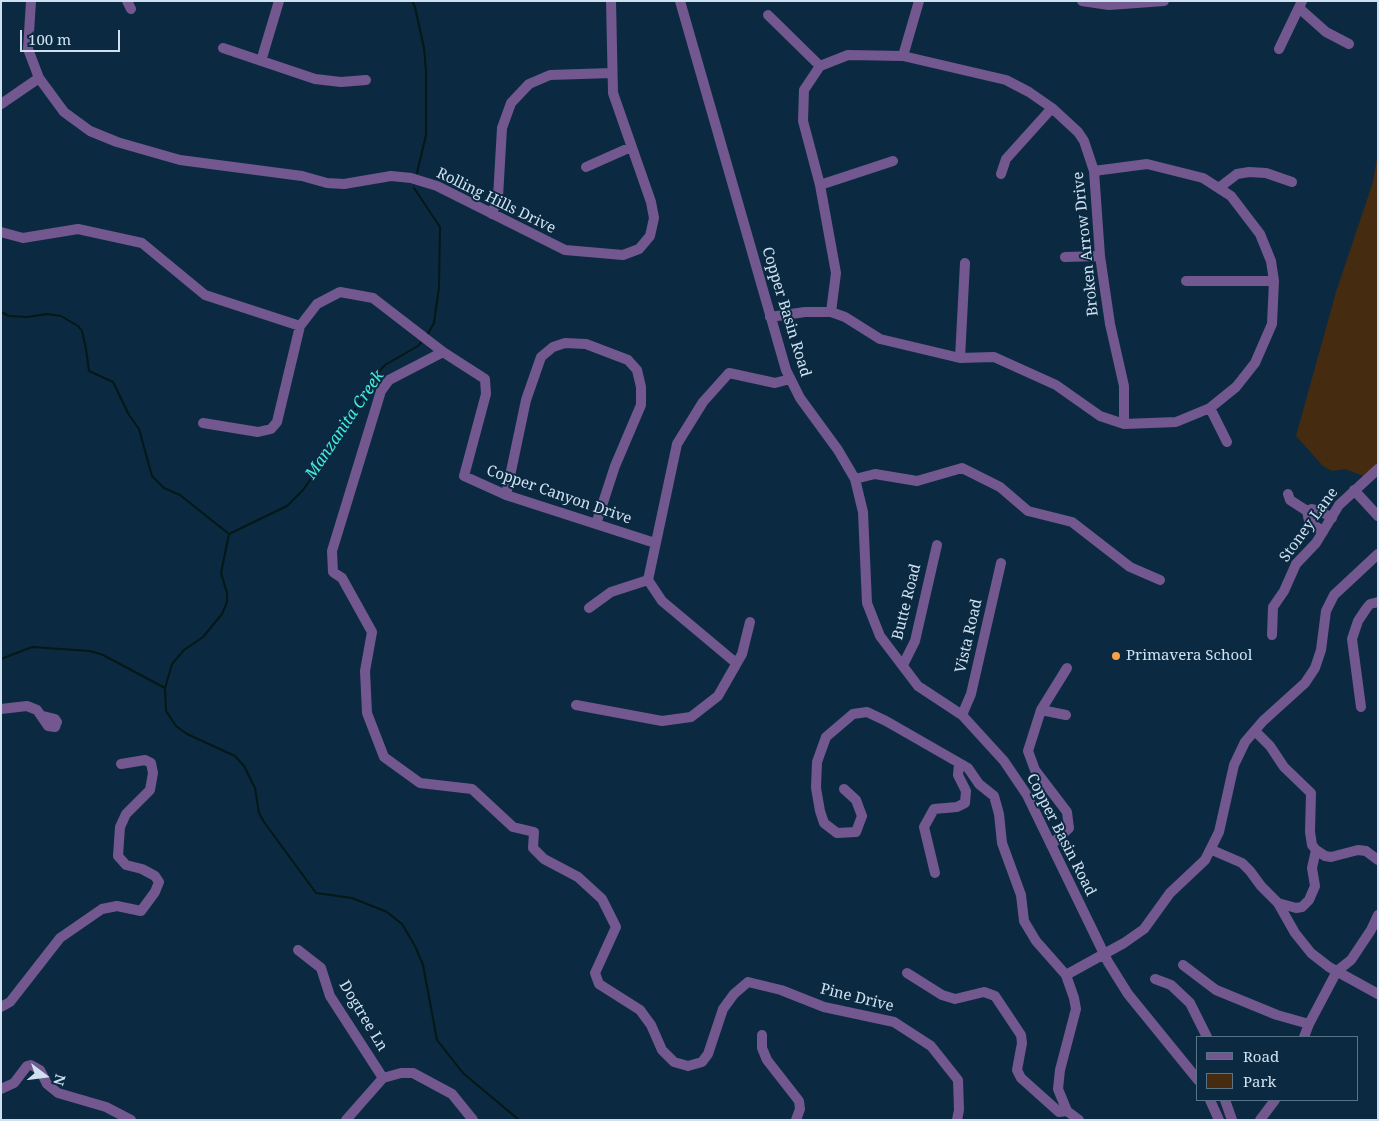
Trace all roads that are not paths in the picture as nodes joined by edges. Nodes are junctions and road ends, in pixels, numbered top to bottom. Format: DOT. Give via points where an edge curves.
graph roads {
  1 [pos="31,1"];
  2 [pos="279,1"];
  3 [pos="611,1"];
  4 [pos="680,1"];
  5 [pos="919,1"];
  6 [pos="1082,1"];
  7 [pos="1164,1"];
  8 [pos="1102,3"];
  9 [pos="1301,5"];
  10 [pos="768,15"];
  11 [pos="1349,44"];
  12 [pos="223,48"];
  13 [pos="1279,49"];
  14 [pos="903,56"];
  15 [pos="260,61"];
  16 [pos="820,66"];
  17 [pos="612,73"];
  18 [pos="39,78"];
  19 [pos="366,80"];
  20 [pos="1,104"];
  21 [pos="1052,108"];
  22 [pos="632,147"];
  23 [pos="893,161"];
  24 [pos="586,166"];
  25 [pos="1094,171"];
  26 [pos="1001,174"];
  27 [pos="1292,182"];
  28 [pos="820,185"];
  29 [pos="1220,187"];
  30 [pos="492,214"];
  31 [pos="1,232"];
  32 [pos="1100,256"];
  33 [pos="1065,257"];
  34 [pos="965,263"];
  35 [pos="1186,281"];
  36 [pos="1274,282"];
  37 [pos="831,312"];
  38 [pos="770,317"];
  39 [pos="300,326"];
  40 [pos="443,352"];
  41 [pos="960,358"];
  42 [pos="790,379"];
  43 [pos="1210,408"];
  44 [pos="203,423"];
  45 [pos="1124,424"];
  46 [pos="1227,442"];
  47 [pos="1378,469"];
  48 [pos="855,480"];
  49 [pos="1354,490"];
  50 [pos="1288,494"];
  51 [pos="506,495"];
  52 [pos="1365,502"];
  53 [pos="1378,507"];
  54 [pos="1307,511"];
  55 [pos="1378,516"];
  56 [pos="1332,518"];
  57 [pos="596,524"];
  58 [pos="1323,532"];
  59 [pos="655,543"];
  60 [pos="937,545"];
  61 [pos="1378,554"];
  62 [pos="1001,563"];
  63 [pos="648,580"];
  64 [pos="1160,580"];
  65 [pos="1378,602"];
  66 [pos="589,608"];
  67 [pos="750,622"];
  68 [pos="1272,635"];
  69 [pos="736,663"];
  70 [pos="903,665"];
  71 [pos="1067,668"];
  72 [pos="576,705"];
  73 [pos="1361,707"];
  74 [pos="1,709"];
  75 [pos="1041,710"];
  76 [pos="962,715"];
  77 [pos="1066,715"];
  78 [pos="42,716"];
  79 [pos="1254,731"];
  80 [pos="122,764"];
  81 [pos="959,764"];
  82 [pos="844,789"];
  83 [pos="1051,845"];
  84 [pos="1212,850"];
  85 [pos="1316,850"];
  86 [pos="1378,860"];
  87 [pos="935,873"];
  88 [pos="1278,903"];
  89 [pos="1378,915"];
  90 [pos="298,950"];
  91 [pos="1104,953"];
  92 [pos="1182,965"];
  93 [pos="1337,971"];
  94 [pos="907,973"];
  95 [pos="1066,975"];
  96 [pos="1155,979"];
  97 [pos="1378,994"];
  98 [pos="1,1007"];
  99 [pos="1309,1024"];
  100 [pos="762,1035"];
  101 [pos="1207,1036"];
  102 [pos="1304,1036"];
  103 [pos="383,1078"];
  104 [pos="1196,1078"];
  105 [pos="1,1089"];
  106 [pos="1210,1101"];
  107 [pos="1224,1101"];
  108 [pos="1274,1101"];
  109 [pos="1067,1110"];
  110 [pos="131,1120"];
  111 [pos="346,1120"];
  112 [pos="473,1120"];
  113 [pos="796,1120"];
  114 [pos="956,1120"];
  115 [pos="1079,1120"];
  116 [pos="1219,1120"];
  117 [pos="1232,1120"];
  118 [pos="1260,1120"];
  1 -- 18 [label="street, Rolling Hills Drive" via="28,48"];
  2 -- 15 [label="street"];
  3 -- 17 [label="street, Rolling Hills Drive"];
  4 -- 38 [label="street, Copper Basin Road"];
  5 -- 14 [label="street"];
  6 -- 8 [label="street"];
  7 -- 8 [label="street"];
  9 -- 11 [label="street" via="1326,32"];
  9 -- 13 [label="street"];
  10 -- 16 [label="street"];
  12 -- 15 [label="street"];
  14 -- 16 [label="street, Broken Arrow Drive" via="848,55"];
  14 -- 21 [label="street, Broken Arrow Drive" via="1006,80"];
  15 -- 19 [label="street" via="316,79"];
  16 -- 28 [label="street" via="804,90 803,122"];
  17 -- 22 [label="street, Rolling Hills Drive" via="613,93"];
  17 -- 30 [label="street" via="550,75 529,84 511,103 502,128 498,198"];
  18 -- 20 [label="street"];
  18 -- 30 [label="street, Rolling Hills Drive" via="64,112 90,131 117,142 180,160 302,176 327,183 344,184 391,176 411,178 437,186"];
  21 -- 25 [label="street, Broken Arrow Drive" via="1084,141"];
  21 -- 26 [label="street" via="1006,160"];
  22 -- 24 [label="street"];
  22 -- 30 [label="street, Rolling Hills Drive" via="654,218 650,236 639,249 623,255 564,250"];
  23 -- 28 [label="street"];
  25 -- 29 [label="street" via="1147,164 1203,178"];
  25 -- 32 [label="street, Broken Arrow Drive"];
  27 -- 29 [label="street" via="1266,172 1249,172 1237,174"];
  28 -- 37 [label="street" via="836,273"];
  29 -- 36 [label="street" via="1231,196 1260,234 1271,261"];
  31 -- 39 [label="street" via="23,238 78,229 142,243 205,295"];
  32 -- 33 [label="street"];
  32 -- 45 [label="street, Broken Arrow Drive" via="1110,324 1124,386"];
  34 -- 41 [label="street"];
  35 -- 36 [label="street"];
  36 -- 43 [label="street" via="1272,324 1255,363 1236,387"];
  37 -- 38 [label="street"];
  37 -- 41 [label="street" via="880,339"];
  38 -- 42 [label="street, Copper Basin Road"];
  39 -- 40 [label="street, Copper Canyon Drive" via="317,304 340,292 374,298"];
  39 -- 44 [label="street" via="277,422 271,429 258,432"];
  40 -- 51 [label="street, Copper Canyon Drive" via="485,379 486,394 464,476"];
  40 -- 114 [label="street, Pine Drive" via="390,380 381,391 332,551 333,572 342,578 372,632 365,671 367,713 384,757 420,783 472,789 513,827 534,832 533,848 544,859 578,877 602,899 616,927 595,973 598,984 640,1010 662,1050 674,1062 688,1066 702,1062 708,1054 723,1009 748,982 781,990 824,1007 894,1022 931,1046 958,1080"];
  41 -- 45 [label="street" via="994,357 1014,364 1056,385 1100,416"];
  42 -- 48 [label="street, Copper Basin Road"];
  42 -- 59 [label="street" via="774,383 728,374 703,402 677,444"];
  43 -- 45 [label="street" via="1176,422"];
  43 -- 46 [label="street"];
  47 -- 49 [label="street, Stoney Lane"];
  48 -- 64 [label="street" via="875,474 917,481 962,468 1000,487 1028,511 1072,522 1130,567"];
  48 -- 70 [label="street, Copper Basin Road" via="863,512 867,602 880,636"];
  49 -- 52 [label="street"];
  49 -- 56 [label="street, Stoney Lane"];
  50 -- 54 [label="street" via="1290,500"];
  51 -- 57 [label="street, Copper Canyon Drive"];
  51 -- 57 [label="street" via="526,400 541,357 553,347 566,343 586,344 628,360 637,370 641,387 641,405 615,466"];
  52 -- 53 [label="street"];
  52 -- 55 [label="street"];
  54 -- 56 [label="street" via="1320,511"];
  54 -- 58 [label="street" via="1309,521"];
  56 -- 58 [label="street, Stoney Lane"];
  57 -- 59 [label="street, Copper Canyon Drive"];
  58 -- 68 [label="street, Stoney Lane" via="1296,564 1274,607"];
  59 -- 63 [label="street"];
  60 -- 70 [label="street, Butte Road" via="915,641"];
  61 -- 79 [label="street" via="1334,595 1326,611 1321,650 1305,683"];
  62 -- 76 [label="street, Vista Road" via="971,694"];
  63 -- 66 [label="street" via="611,592"];
  63 -- 69 [label="street" via="662,601"];
  65 -- 73 [label="street" via="1366,609 1352,639"];
  67 -- 69 [label="street" via="742,654"];
  69 -- 72 [label="street" via="718,696 691,717 662,721"];
  70 -- 76 [label="street, Copper Basin Road" via="918,686"];
  71 -- 75 [label="street"];
  74 -- 78 [label="street" via="27,706"];
  75 -- 77 [label="street"];
  75 -- 83 [label="street" via="1028,751 1035,770 1067,812 1069,828"];
  76 -- 83 [label="street, Copper Basin Road" via="1004,761 1027,795"];
  79 -- 84 [label="street" via="1234,765"];
  79 -- 85 [label="street" via="1270,746 1284,767 1311,792 1310,832"];
  80 -- 98 [label="street" via="145,760 151,763 150,790 120,827 118,856 126,865 155,876 159,882 156,892 141,911 116,906 102,909 73,928 60,938 10,1002"];
  81 -- 82 [label="street" via="867,712 853,714 826,737 817,762 816,788 820,811 824,822 836,833 856,832 862,816 856,800"];
  81 -- 87 [label="street" via="958,775 966,791 965,803 957,808 934,809 924,827"];
  81 -- 95 [label="street" via="968,768 979,784 994,796 1002,843 1021,895 1024,921 1036,941"];
  83 -- 91 [label="street, Copper Basin Road"];
  84 -- 88 [label="street" via="1242,863"];
  84 -- 91 [label="street" via="1197,870 1170,893 1144,929"];
  85 -- 86 [label="street" via="1331,857 1366,851"];
  85 -- 88 [label="street" via="1312,868 1315,886 1308,900 1296,908"];
  88 -- 93 [label="street" via="1302,944"];
  89 -- 93 [label="street" via="1351,960"];
  90 -- 103 [label="street, Dogtree Ln" via="321,968 330,996"];
  91 -- 95 [label="street"];
  91 -- 104 [label="street, Copper Basin Road" via="1128,994"];
  92 -- 99 [label="street" via="1216,990"];
  93 -- 97 [label="street"];
  93 -- 99 [label="street"];
  94 -- 109 [label="street" via="955,1000 984,992 994,996 1021,1035 1017,1070 1021,1078 1059,1112"];
  95 -- 109 [label="street" via="1076,1009 1058,1089"];
  96 -- 101 [label="street" via="1171,985 1190,1003"];
  99 -- 102 [label="street"];
  100 -- 113 [label="street" via="762,1048 767,1060 799,1101"];
  103 -- 111 [label="street"];
  103 -- 112 [label="street" via="413,1073 433,1082 452,1094"];
  105 -- 110 [label="street" via="14,1083 31,1065 40,1070 47,1084 58,1092 106,1107"];
  106 -- 116 [label="street"];
  107 -- 117 [label="street"];
  108 -- 118 [label="street"];
  109 -- 115 [label="street"];
}
